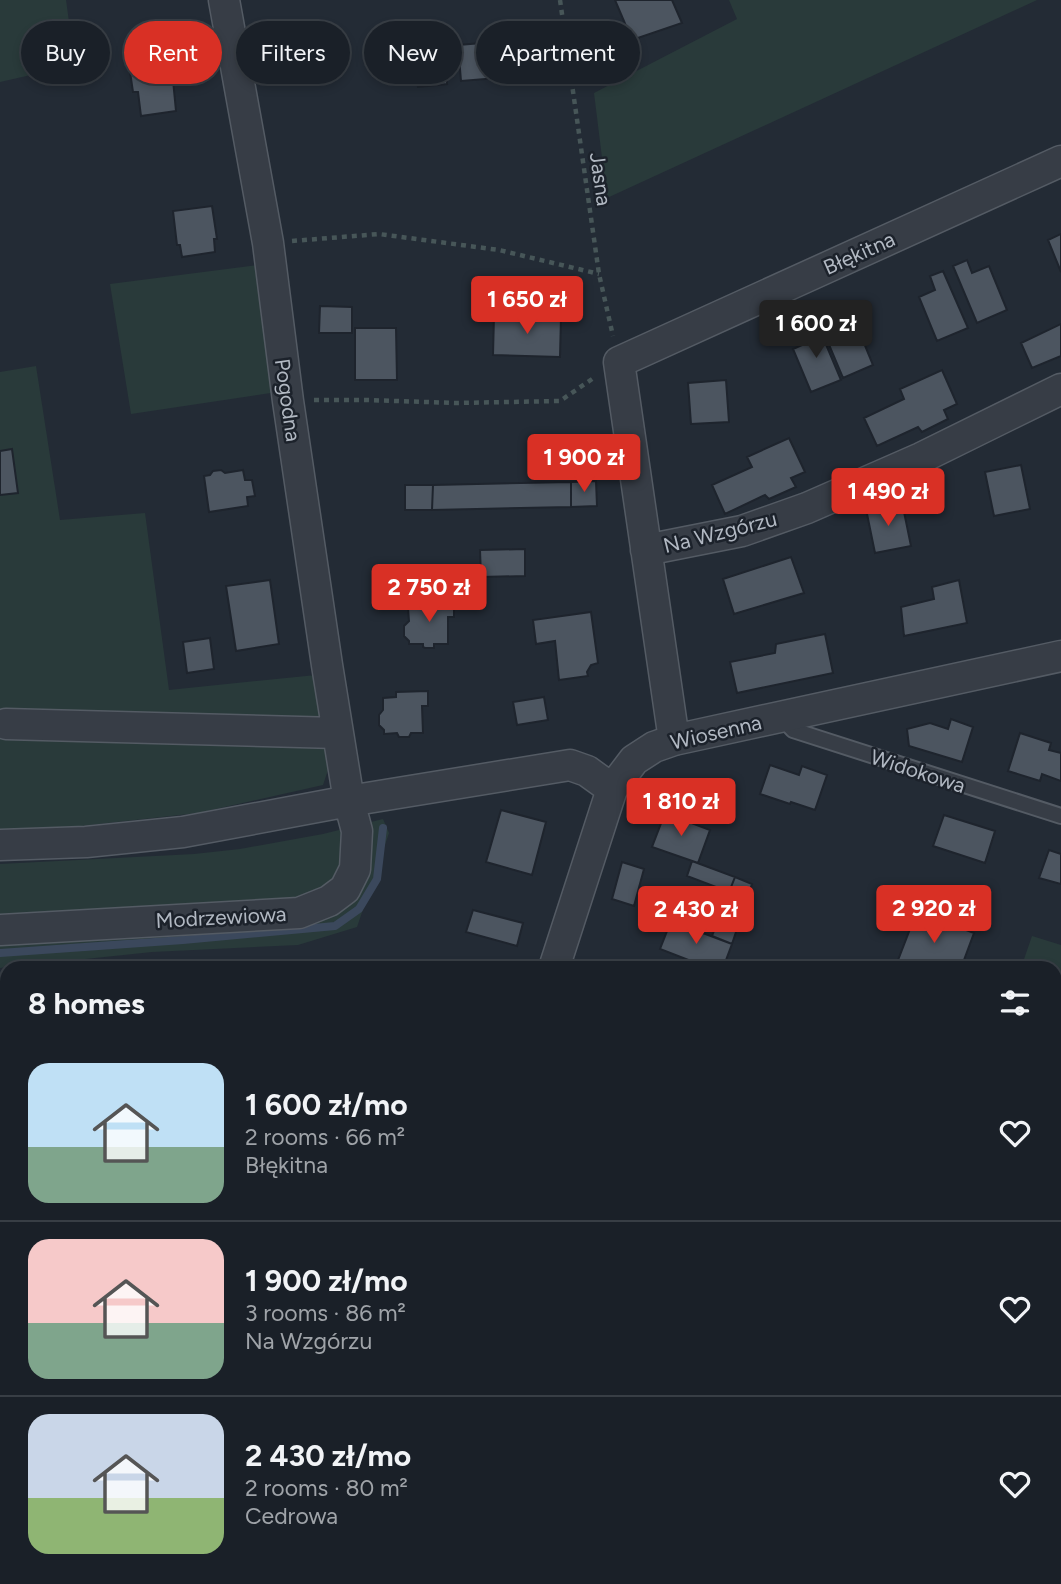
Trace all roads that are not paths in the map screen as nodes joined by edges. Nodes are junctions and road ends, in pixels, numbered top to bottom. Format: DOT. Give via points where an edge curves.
graph roads {
  1 [pos="224,0"];
  2 [pos="1061,161"];
  3 [pos="1061,389"];
  4 [pos="646,550"];
  5 [pos="1061,656"];
  6 [pos="781,717"];
  7 [pos="6,724"];
  8 [pos="337,733"];
  9 [pos="674,740"];
  10 [pos="612,789"];
  11 [pos="349,801"];
  12 [pos="1061,817"];
  13 [pos="0,845"];
  14 [pos="0,930"];
  15 [pos="556,961"];
  1 -- 8 [label="street, Pogodna" via="268,243"];
  2 -- 4 [label="street, Błękitna" via="618,362"];
  3 -- 4 [label="street, Na Wzgórzu" via="807,508 742,531"];
  4 -- 9 [label="street"];
  5 -- 6 [label="street, Wiosenna"];
  6 -- 9 [label="street, Wiosenna"];
  6 -- 12 [label="lane, Widokowa" via="793,730"];
  7 -- 8 [label="street"];
  8 -- 11 [label="street, Pogodna"];
  9 -- 10 [label="street, Wiosenna" via="634,760"];
  10 -- 11 [label="street" via="570,765"];
  10 -- 15 [label="street, Wiosenna"];
  11 -- 13 [label="street" via="183,832"];
  11 -- 14 [label="street, Modrzewiowa" via="357,831 355,869 345,889 299,913"];
}
